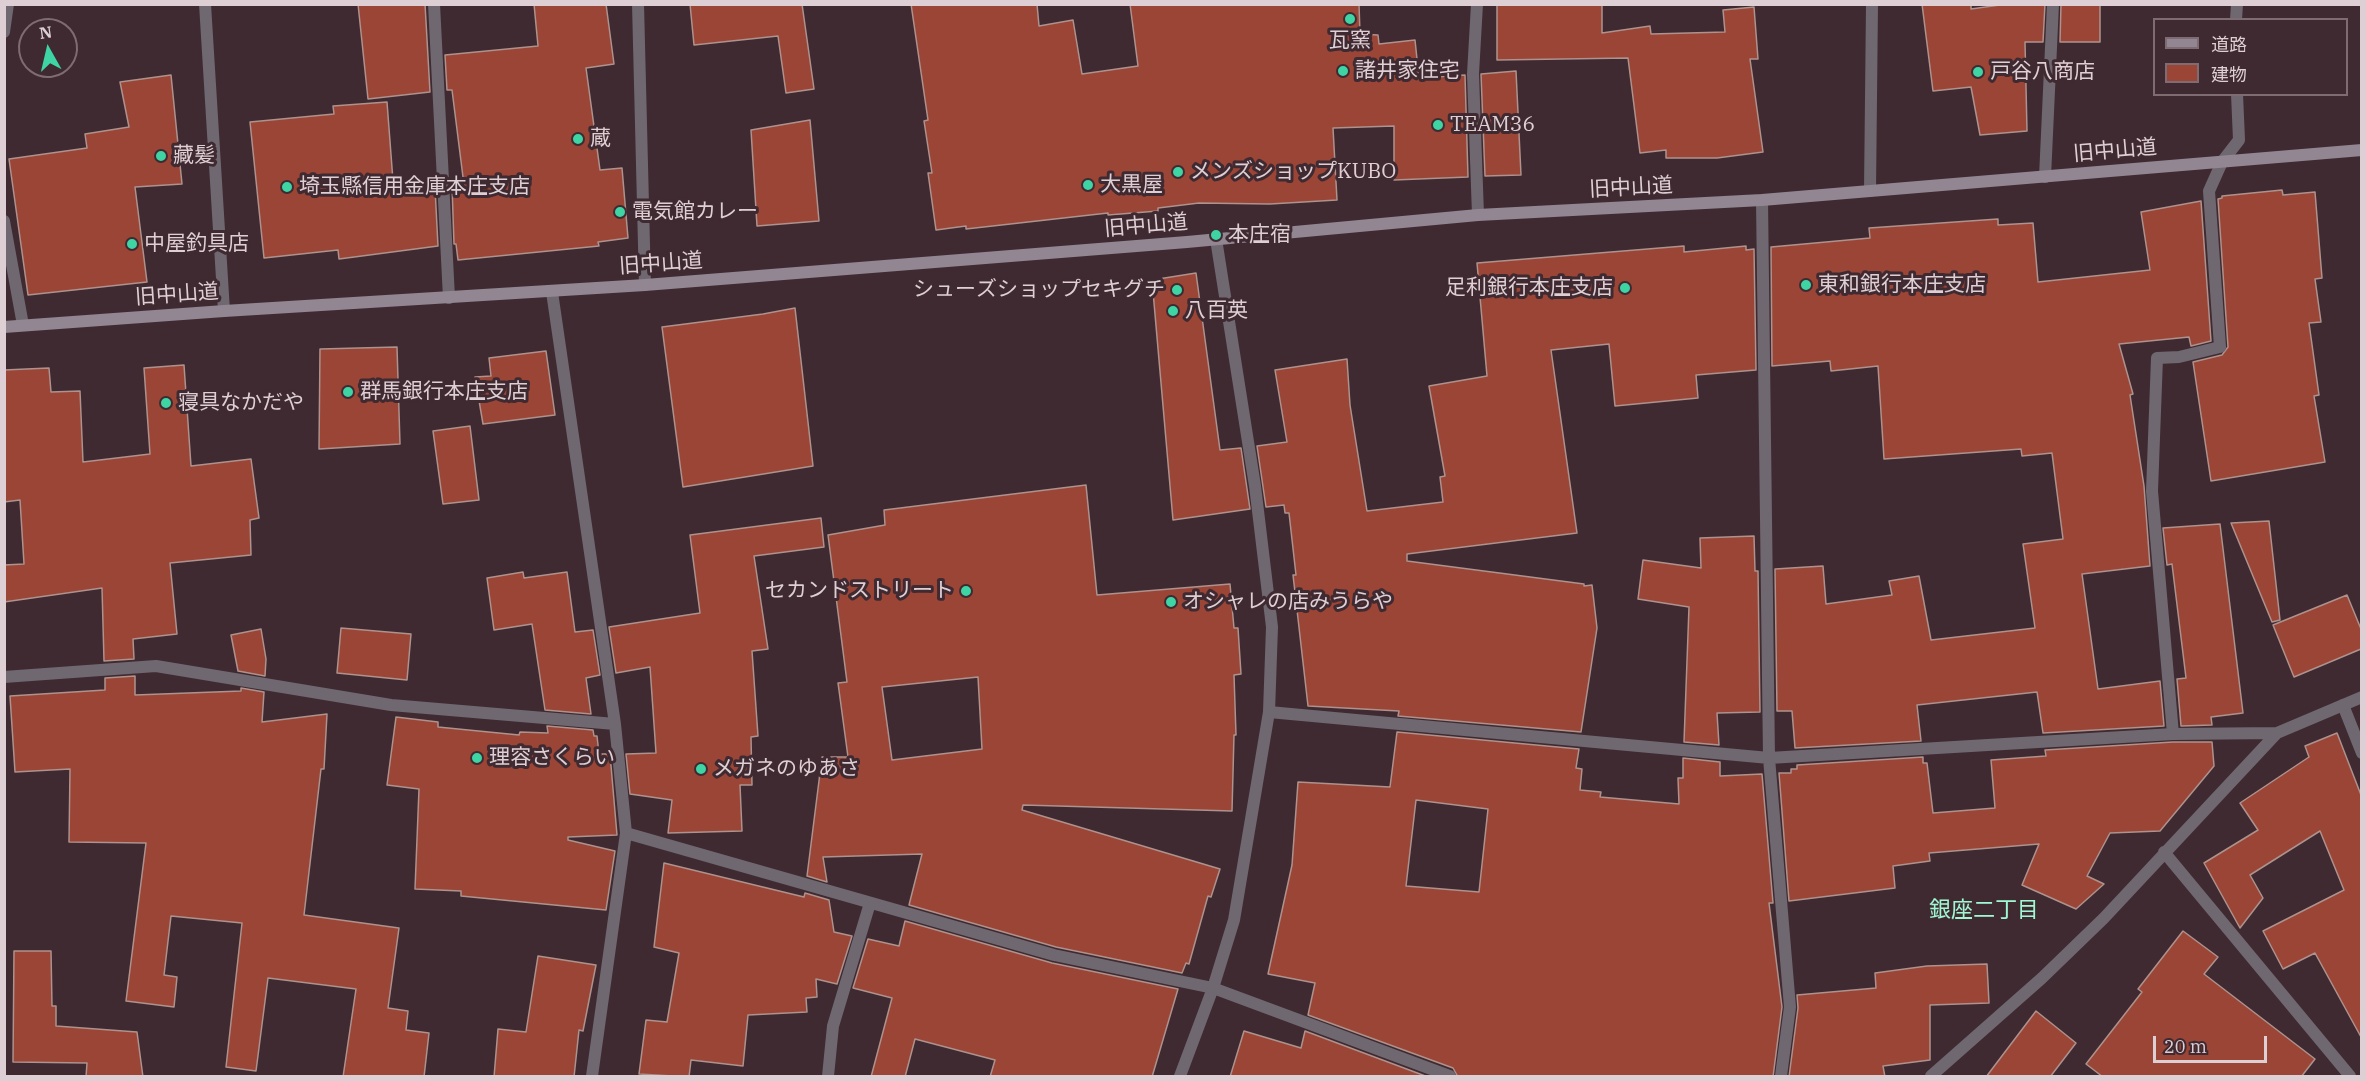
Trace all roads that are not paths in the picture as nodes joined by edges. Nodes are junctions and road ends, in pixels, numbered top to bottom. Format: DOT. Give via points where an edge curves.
graph roads {
  1 [pos="8,4"];
  2 [pos="205,4"];
  3 [pos="434,4"];
  4 [pos="638,4"];
  5 [pos="1477,4"];
  6 [pos="1872,4"];
  7 [pos="2053,4"];
  8 [pos="4,32"];
  9 [pos="2237,96"];
  10 [pos="2361,150"];
  11 [pos="2222,162"];
  12 [pos="2045,177"];
  13 [pos="1870,191"];
  14 [pos="1762,201"];
  15 [pos="1478,216"];
  16 [pos="4,221"];
  17 [pos="1216,239"];
  18 [pos="645,285"];
  19 [pos="552,292"];
  20 [pos="449,298"];
  21 [pos="224,311"];
  22 [pos="23,326"];
  23 [pos="4,327"];
  24 [pos="4,676"];
  25 [pos="2361,697"];
  26 [pos="2343,705"];
  27 [pos="1269,712"];
  28 [pos="615,724"];
  29 [pos="2277,733"];
  30 [pos="2174,734"];
  31 [pos="2361,753"];
  32 [pos="1769,758"];
  33 [pos="626,833"];
  34 [pos="2164,852"];
  35 [pos="870,903"];
  36 [pos="1213,988"];
  37 [pos="592,1077"];
  38 [pos="828,1077"];
  39 [pos="1180,1077"];
  40 [pos="1450,1077"];
  41 [pos="1781,1077"];
  42 [pos="1931,1077"];
  43 [pos="2350,1077"];
  1 -- 8 [label="street"];
  2 -- 21 [label="street"];
  3 -- 20 [label="street"];
  4 -- 18 [label="street"];
  5 -- 15 [label="street" via="1473,74"];
  6 -- 13 [label="street"];
  7 -- 12 [label="street"];
  9 -- 11 [label="street" via="2239,140"];
  10 -- 11 [label="main road, 旧中山道"];
  11 -- 12 [label="main road, 旧中山道"];
  11 -- 30 [label="street" via="2209,191 2220,347 2157,358 2152,491"];
  12 -- 13 [label="main road, 旧中山道"];
  13 -- 14 [label="main road, 旧中山道"];
  14 -- 15 [label="main road, 旧中山道"];
  14 -- 32 [label="street"];
  15 -- 17 [label="main road, 旧中山道"];
  16 -- 22 [label="street"];
  17 -- 18 [label="main road, 旧中山道"];
  17 -- 27 [label="street" via="1255,486 1272,627"];
  18 -- 19 [label="main road, 旧中山道"];
  19 -- 20 [label="main road, 旧中山道"];
  19 -- 28 [label="street"];
  20 -- 21 [label="main road, 旧中山道"];
  21 -- 22 [label="main road, 旧中山道"];
  22 -- 23 [label="main road, 旧中山道"];
  24 -- 28 [label="street" via="156,666 391,705"];
  25 -- 26 [label="street"];
  26 -- 29 [label="street"];
  26 -- 31 [label="street"];
  27 -- 32 [label="street"];
  27 -- 36 [label="street" via="1234,920"];
  28 -- 33 [label="street"];
  29 -- 30 [label="street"];
  29 -- 34 [label="street"];
  30 -- 32 [label="street"];
  32 -- 41 [label="street" via="1790,1007"];
  33 -- 35 [label="street"];
  33 -- 37 [label="street"];
  34 -- 42 [label="street" via="2042,978"];
  34 -- 43 [label="street"];
  35 -- 36 [label="street" via="1054,955"];
  35 -- 38 [label="street" via="833,1026"];
  36 -- 39 [label="street"];
  36 -- 40 [label="street"];
}
